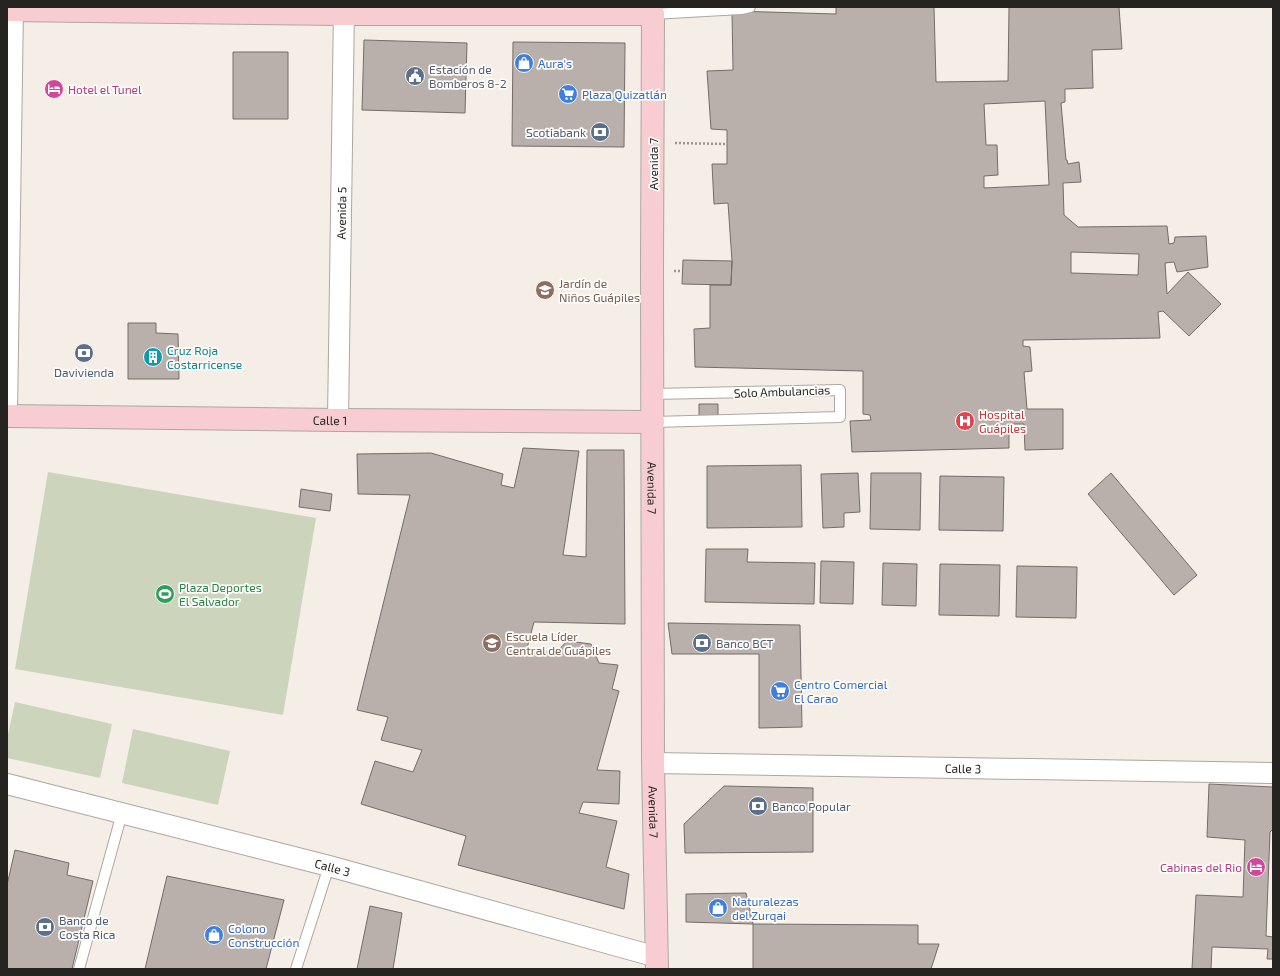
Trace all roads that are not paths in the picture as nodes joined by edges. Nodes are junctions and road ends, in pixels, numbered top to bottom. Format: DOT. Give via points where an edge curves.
graph roads {
  1 [pos="750,7"];
  2 [pos="11,9"];
  3 [pos="654,10"];
  4 [pos="344,11"];
  5 [pos="653,394"];
  6 [pos="7,416"];
  7 [pos="338,420"];
  8 [pos="653,422"];
  9 [pos="652,764"];
  10 [pos="1273,773"];
  11 [pos="7,784"];
  12 [pos="122,813"];
  13 [pos="330,866"];
  14 [pos="657,963"];
  15 [pos="79,969"];
  16 [pos="296,969"];
  1 -- 3 [label="lane"];
  2 -- 4 [label="main road"];
  2 -- 6 [label="street"];
  3 -- 4 [label="main road"];
  3 -- 5 [label="main road, Avenida 7"];
  4 -- 7 [label="street, Avenida 5"];
  5 -- 8 [label="main road, Avenida 7"];
  5 -- 8 [label="lane, Solo Ambulancias" via="840,390 840,417"];
  6 -- 7 [label="main road, Calle 1"];
  7 -- 8 [label="main road, Calle 1"];
  8 -- 9 [label="main road, Avenida 7"];
  9 -- 10 [label="street, Calle 3"];
  9 -- 14 [label="main road, Avenida 7"];
  11 -- 12 [label="street, Calle 3"];
  12 -- 13 [label="street, Calle 3"];
  12 -- 15 [label="lane"];
  13 -- 14 [label="street, Calle 3"];
  13 -- 16 [label="lane"];
}
